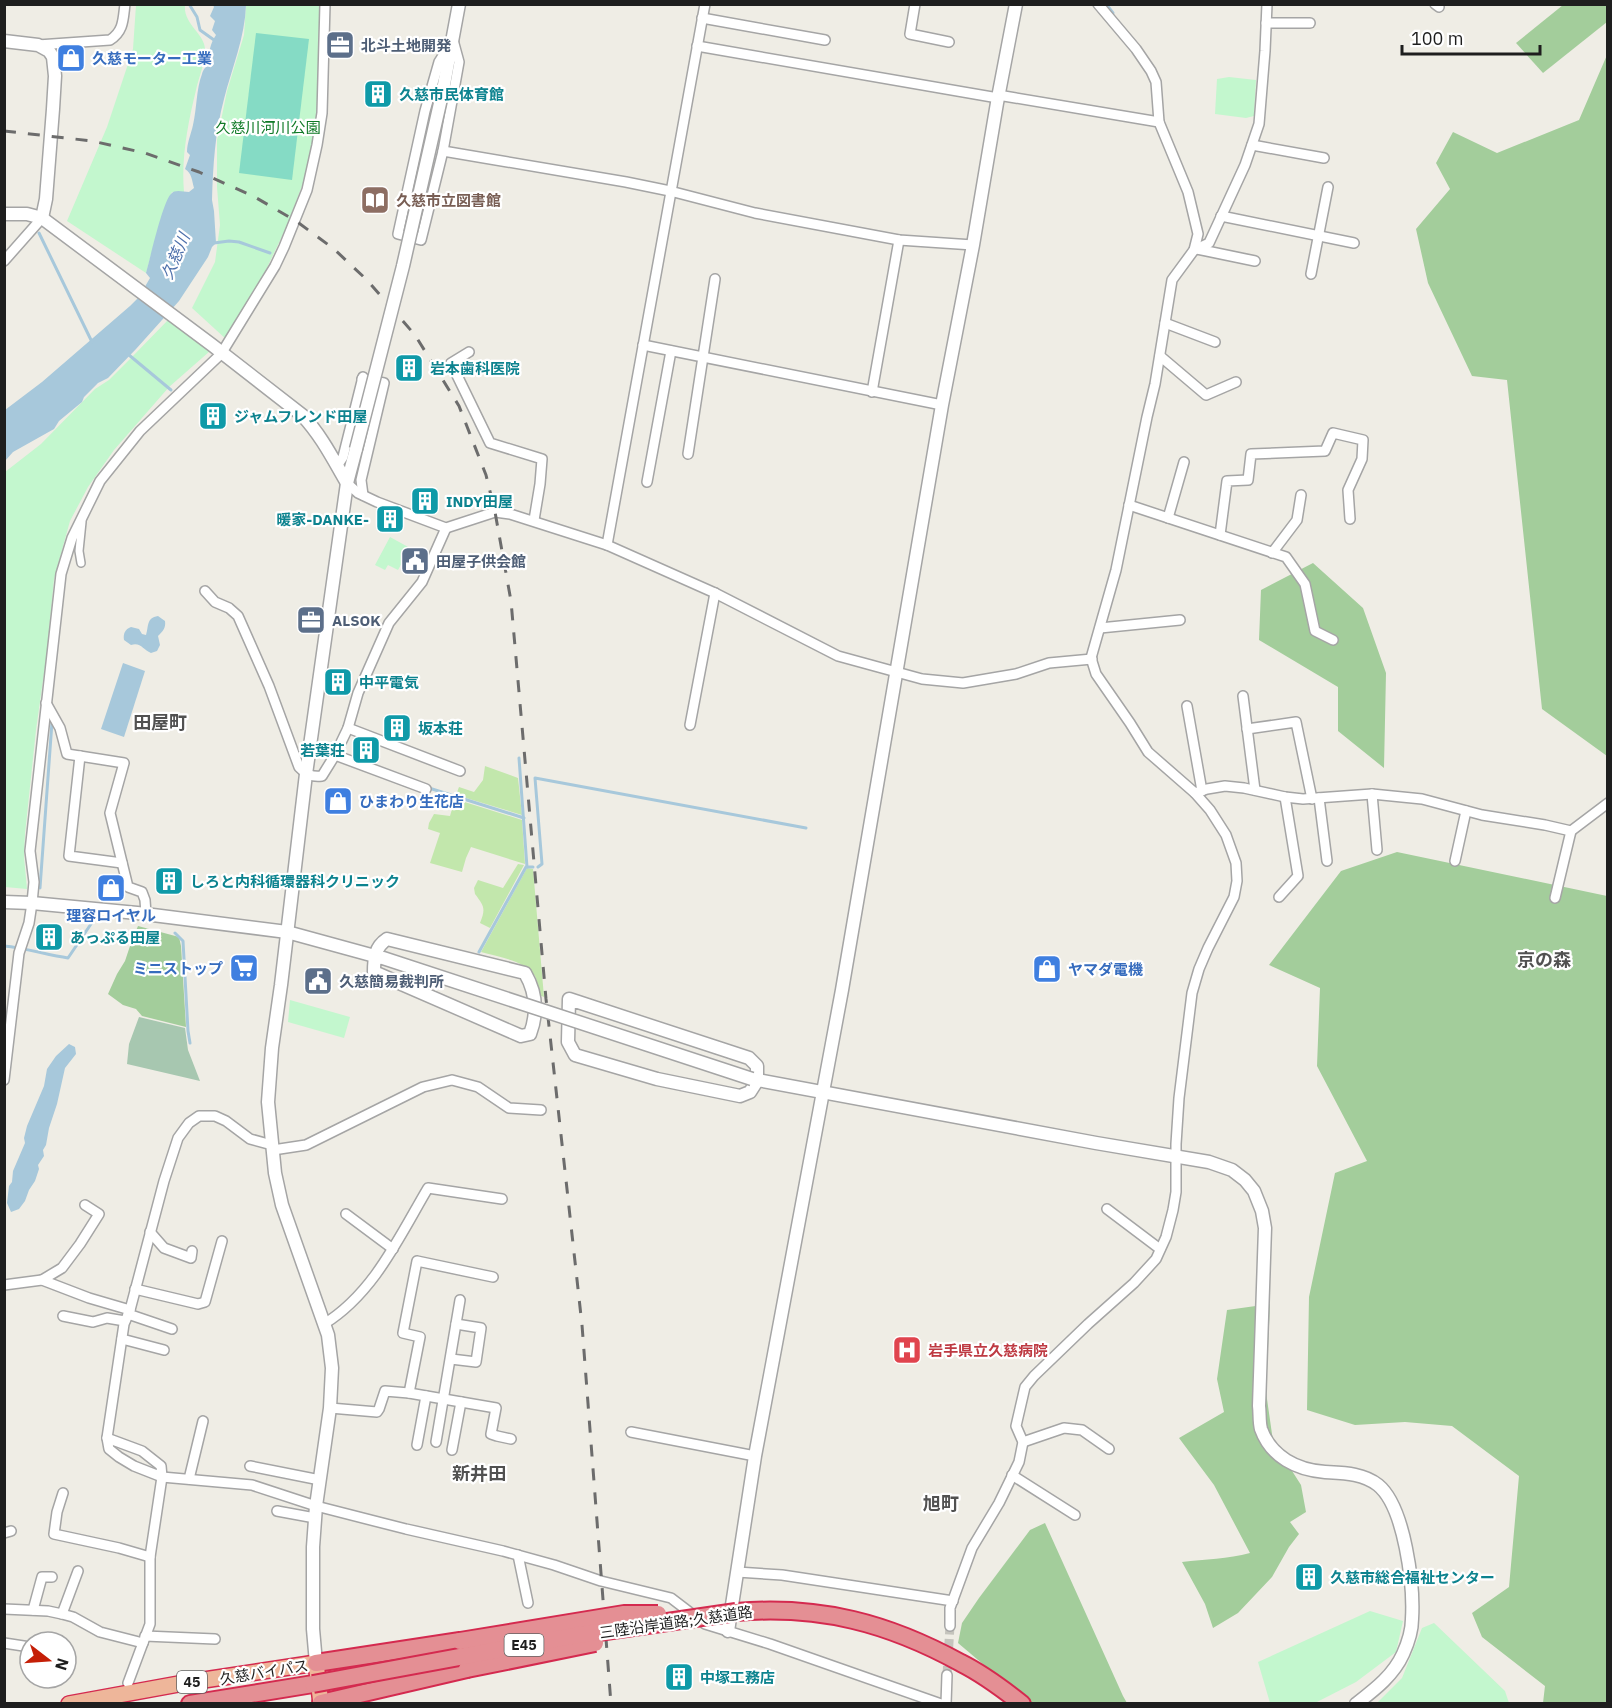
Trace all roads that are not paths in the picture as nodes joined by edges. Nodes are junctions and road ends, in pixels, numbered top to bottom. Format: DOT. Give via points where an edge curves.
graph roads {
  1 [pos="125,4"];
  2 [pos="325,4"];
  3 [pos="459,4"];
  4 [pos="705,4"];
  5 [pos="915,4"];
  6 [pos="1016,4"];
  7 [pos="1098,4"];
  8 [pos="1267,4"];
  9 [pos="702,18"];
  10 [pos="1266,23"];
  11 [pos="1310,23"];
  12 [pos="453,40"];
  13 [pos="825,40"];
  14 [pos="4,41"];
  15 [pos="949,42"];
  16 [pos="38,45"];
  17 [pos="697,46"];
  18 [pos="998,97"];
  19 [pos="1159,122"];
  20 [pos="1252,145"];
  21 [pos="443,151"];
  22 [pos="1324,158"];
  23 [pos="1328,187"];
  24 [pos="670,191"];
  25 [pos="4,214"];
  26 [pos="1221,216"];
  27 [pos="46,221"];
  28 [pos="1317,236"];
  29 [pos="899,240"];
  30 [pos="1354,243"];
  31 [pos="973,244"];
  32 [pos="1196,250"];
  33 [pos="4,261"];
  34 [pos="1255,261"];
  35 [pos="1311,274"];
  36 [pos="715,279"];
  37 [pos="1165,323"];
  38 [pos="1215,342"];
  39 [pos="643,345"];
  40 [pos="217,349"];
  41 [pos="671,351"];
  42 [pos="469,352"];
  43 [pos="1160,356"];
  44 [pos="702,357"];
  45 [pos="1236,382"];
  46 [pos="872,392"];
  47 [pos="942,405"];
  48 [pos="688,454"];
  49 [pos="1184,462"];
  50 [pos="337,466"];
  51 [pos="647,482"];
  52 [pos="347,483"];
  53 [pos="363,495"];
  54 [pos="1301,495"];
  55 [pos="1129,505"];
  56 [pos="82,517"];
  57 [pos="1168,518"];
  58 [pos="1350,519"];
  59 [pos="534,520"];
  60 [pos="446,528"];
  61 [pos="1220,535"];
  62 [pos="608,545"];
  63 [pos="1272,553"];
  64 [pos="81,563"];
  65 [pos="205,591"];
  66 [pos="715,593"];
  67 [pos="1179,620"];
  68 [pos="1100,628"];
  69 [pos="1333,640"];
  70 [pos="1092,659"];
  71 [pos="896,671"];
  72 [pos="1243,696"];
  73 [pos="46,703"];
  74 [pos="1187,706"];
  75 [pos="690,725"];
  76 [pos="348,728"];
  77 [pos="1247,729"];
  78 [pos="335,755"];
  79 [pos="80,756"];
  80 [pos="460,771"];
  81 [pos="306,774"];
  82 [pos="426,789"];
  83 [pos="1255,790"];
  84 [pos="1198,792"];
  85 [pos="1372,795"];
  86 [pos="1285,797"];
  87 [pos="1316,799"];
  88 [pos="1608,803"];
  89 [pos="1466,811"];
  90 [pos="1571,831"];
  91 [pos="1377,850"];
  92 [pos="1327,861"];
  93 [pos="1455,861"];
  94 [pos="122,863"];
  95 [pos="1279,897"];
  96 [pos="1555,898"];
  97 [pos="4,902"];
  98 [pos="26,903"];
  99 [pos="146,914"];
  100 [pos="287,932"];
  101 [pos="379,957"];
  102 [pos="4,1080"];
  103 [pos="754,1080"];
  104 [pos="823,1092"];
  105 [pos="541,1110"];
  106 [pos="272,1147"];
  107 [pos="1177,1157"];
  108 [pos="502,1199"];
  109 [pos="85,1205"];
  110 [pos="1107,1209"];
  111 [pos="346,1214"];
  112 [pos="150,1232"];
  113 [pos="222,1241"];
  114 [pos="393,1249"];
  115 [pos="1160,1249"];
  116 [pos="192,1251"];
  117 [pos="494,1277"];
  118 [pos="42,1280"];
  119 [pos="4,1285"];
  120 [pos="135,1290"];
  121 [pos="460,1300"];
  122 [pos="128,1315"];
  123 [pos="63,1316"];
  124 [pos="324,1324"];
  125 [pos="456,1324"];
  126 [pos="172,1329"];
  127 [pos="122,1339"];
  128 [pos="164,1350"];
  129 [pos="451,1359"];
  130 [pos="409,1393"];
  131 [pos="426,1396"];
  132 [pos="444,1399"];
  133 [pos="461,1402"];
  134 [pos="330,1408"];
  135 [pos="203,1421"];
  136 [pos="631,1432"];
  137 [pos="106,1438"];
  138 [pos="511,1439"];
  139 [pos="436,1442"];
  140 [pos="1023,1442"];
  141 [pos="417,1445"];
  142 [pos="1109,1449"];
  143 [pos="452,1450"];
  144 [pos="755,1456"];
  145 [pos="250,1466"];
  146 [pos="1012,1475"];
  147 [pos="162,1477"];
  148 [pos="189,1479"];
  149 [pos="320,1480"];
  150 [pos="63,1493"];
  151 [pos="277,1511"];
  152 [pos="316,1512"];
  153 [pos="1075,1515"];
  154 [pos="518,1555"];
  155 [pos="150,1557"];
  156 [pos="78,1571"];
  157 [pos="737,1572"];
  158 [pos="52,1577"];
  159 [pos="953,1601"];
  160 [pos="528,1603"];
  161 [pos="4,1609"];
  162 [pos="33,1610"];
  163 [pos="736,1612"];
  164 [pos="62,1614"];
  165 [pos="950,1626"];
  166 [pos="728,1631"];
  167 [pos="144,1639"];
  168 [pos="214,1640"];
  169 [pos="316,1663"];
  170 [pos="947,1675"];
  171 [pos="128,1683"];
  172 [pos="313,1684"];
  173 [pos="69,1704"];
  174 [pos="190,1704"];
  175 [pos="218,1704"];
  176 [pos="321,1704"];
  177 [pos="941,1704"];
  178 [pos="946,1704"];
  179 [pos="1022,1704"];
  180 [pos="1356,1704"];
  1 -- 16 [label="street" via="121,29 110,40"];
  2 -- 40 [label="street" via="322,113 307,190 275,266"];
  3 -- 12 [label="street"];
  4 -- 9 [label="street"];
  5 -- 15 [label="street" via="910,34"];
  6 -- 18 [label="street"];
  7 -- 19 [label="street" via="1152,71"];
  8 -- 10 [label="street"];
  9 -- 13 [label="street"];
  9 -- 17 [label="street"];
  10 -- 11 [label="street"];
  10 -- 20 [label="street" via="1259,124"];
  12 -- 21 [label="street" via="459,62"];
  12 -- 21 [label="street" via="439,63 425,111 398,234 420,240"];
  12 -- 52 [label="street, bridge" via="390,320"];
  14 -- 16 [label="street"];
  16 -- 27 [label="street" via="49,51 55,66"];
  17 -- 18 [label="street"];
  17 -- 24 [label="street"];
  18 -- 19 [label="street"];
  18 -- 31 [label="street"];
  19 -- 32 [label="street" via="1188,192 1198,234"];
  20 -- 22 [label="street"];
  20 -- 26 [label="street"];
  21 -- 24 [label="street"];
  23 -- 28 [label="street"];
  24 -- 29 [label="street" via="755,213"];
  24 -- 39 [label="street"];
  25 -- 27 [label="street" via="27,214"];
  26 -- 28 [label="street"];
  26 -- 32 [label="street" via="1209,243"];
  27 -- 33 [label="street"];
  27 -- 40 [label="street"];
  28 -- 30 [label="street"];
  28 -- 35 [label="street"];
  29 -- 31 [label="street"];
  29 -- 46 [label="street"];
  31 -- 47 [label="street"];
  32 -- 34 [label="street"];
  32 -- 37 [label="street" via="1172,280"];
  36 -- 44 [label="street"];
  37 -- 38 [label="street"];
  37 -- 43 [label="street"];
  39 -- 41 [label="street"];
  39 -- 62 [label="street"];
  40 -- 50 [label="street" via="302,415"];
  40 -- 56 [label="street" via="140,431 100,481"];
  41 -- 44 [label="street"];
  41 -- 51 [label="street"];
  42 -- 59 [label="street" via="451,363 490,443 542,459"];
  43 -- 45 [label="street" via="1206,394"];
  43 -- 55 [label="street"];
  44 -- 46 [label="street"];
  44 -- 48 [label="street"];
  46 -- 47 [label="street"];
  47 -- 71 [label="street"];
  49 -- 57 [label="street"];
  50 -- 52 [label="street"];
  50 -- 53 [label="street" via="343,458 363,378 384,383 361,480"];
  52 -- 53 [label="street"];
  52 -- 81 [label="street"];
  53 -- 60 [label="street"];
  54 -- 63 [label="street" via="1297,520"];
  55 -- 57 [label="street"];
  55 -- 68 [label="street"];
  56 -- 64 [label="street"];
  56 -- 73 [label="street" via="61,574"];
  57 -- 61 [label="street"];
  58 -- 61 [label="street" via="1347,490 1362,459 1363,440 1333,434 1325,451 1251,454 1248,480 1227,481"];
  59 -- 60 [label="street" via="495,512"];
  59 -- 62 [label="street"];
  60 -- 76 [label="street" via="422,582 389,623 358,693"];
  61 -- 63 [label="street"];
  62 -- 66 [label="street"];
  63 -- 69 [label="street" via="1286,557 1305,584 1315,631"];
  65 -- 81 [label="street" via="238,616 299,767"];
  66 -- 71 [label="street" via="838,656"];
  66 -- 75 [label="street"];
  67 -- 68 [label="street"];
  68 -- 70 [label="street"];
  70 -- 71 [label="street" via="1049,663 1016,674 963,683 922,679"];
  70 -- 84 [label="street" via="1096,674 1148,752"];
  71 -- 104 [label="street"];
  72 -- 77 [label="street"];
  73 -- 79 [label="street" via="60,728 67,754"];
  73 -- 98 [label="street" via="30,851 34,882"];
  74 -- 84 [label="street"];
  76 -- 78 [label="street"];
  76 -- 80 [label="street"];
  77 -- 83 [label="street"];
  77 -- 87 [label="street" via="1296,722"];
  78 -- 81 [label="street" via="322,776"];
  78 -- 82 [label="street"];
  79 -- 94 [label="street" via="124,763 110,813"];
  79 -- 94 [label="street" via="69,856"];
  81 -- 100 [label="street"];
  83 -- 84 [label="street" via="1225,786"];
  83 -- 86 [label="street"];
  84 -- 107 [label="street" via="1226,835 1236,862 1237,881 1234,897 1208,948 1192,993 1179,1098"];
  85 -- 87 [label="street"];
  85 -- 89 [label="street" via="1422,799"];
  85 -- 91 [label="street"];
  86 -- 87 [label="street"];
  86 -- 95 [label="street" via="1298,876"];
  87 -- 92 [label="street"];
  88 -- 90 [label="street"];
  89 -- 90 [label="street"];
  89 -- 93 [label="street"];
  90 -- 96 [label="street"];
  94 -- 99 [label="street" via="128,887 142,892"];
  97 -- 98 [label="street"];
  98 -- 99 [label="street"];
  98 -- 102 [label="street" via="29,923 19,953"];
  99 -- 100 [label="street"];
  100 -- 101 [label="street"];
  100 -- 106 [label="street" via="268,1102"];
  101 -- 101 [label="street" via="379,945 387,939 525,973 535,999 535,1021 530,1034 521,1036 374,972"];
  101 -- 103 [label="street, bridge"];
  103 -- 103 [label="street" via="750,1092 740,1096 657,1079 575,1055 568,1042 569,999 749,1058 757,1066"];
  103 -- 104 [label="street"];
  104 -- 107 [label="street"];
  104 -- 144 [label="street"];
  105 -- 106 [label="street" via="509,1108 478,1087 452,1080 423,1087 306,1144"];
  106 -- 112 [label="street" via="250,1139 215,1116 199,1116 178,1138"];
  106 -- 124 [label="street" via="282,1205"];
  107 -- 115 [label="street" via="1173,1210"];
  107 -- 180 [label="street" via="1232,1170 1254,1191 1262,1211 1265,1227 1259,1406 1261,1428 1270,1445 1282,1459 1299,1467 1347,1473 1379,1486 1399,1521 1409,1566 1409,1639 1391,1674"];
  108 -- 114 [label="street" via="428,1188"];
  109 -- 118 [label="street" via="99,1214 62,1268"];
  110 -- 115 [label="street"];
  111 -- 114 [label="street"];
  112 -- 116 [label="street" via="164,1248 190,1258"];
  112 -- 120 [label="street"];
  113 -- 120 [label="street" via="205,1302 198,1304"];
  114 -- 124 [label="street" via="372,1281"];
  115 -- 140 [label="street" via="1156,1260 1134,1283 1025,1386 1016,1426"];
  117 -- 130 [label="street" via="417,1261 403,1333 420,1337"];
  118 -- 119 [label="street"];
  118 -- 122 [label="street"];
  120 -- 122 [label="street"];
  121 -- 125 [label="street"];
  122 -- 123 [label="street" via="93,1322"];
  122 -- 126 [label="street"];
  122 -- 127 [label="street"];
  124 -- 134 [label="street" via="332,1368"];
  125 -- 129 [label="street"];
  125 -- 129 [label="street" via="481,1328 476,1362"];
  127 -- 128 [label="street"];
  127 -- 137 [label="street"];
  129 -- 132 [label="street"];
  130 -- 131 [label="street"];
  130 -- 134 [label="street" via="385,1391 376,1412"];
  131 -- 132 [label="street"];
  131 -- 141 [label="street"];
  132 -- 133 [label="street"];
  132 -- 139 [label="street"];
  133 -- 138 [label="street" via="496,1408 491,1434"];
  133 -- 143 [label="street"];
  134 -- 149 [label="street"];
  135 -- 148 [label="street"];
  136 -- 144 [label="street"];
  137 -- 147 [label="street" via="109,1449 119,1457"];
  137 -- 147 [label="street" via="142,1451 161,1466"];
  140 -- 142 [label="street" via="1064,1428 1082,1430"];
  140 -- 146 [label="street"];
  144 -- 157 [label="street"];
  145 -- 149 [label="street"];
  146 -- 153 [label="street"];
  146 -- 159 [label="street" via="972,1548"];
  147 -- 148 [label="street"];
  147 -- 155 [label="street"];
  148 -- 152 [label="street" via="252,1485"];
  149 -- 152 [label="street"];
  150 -- 155 [label="street" via="54,1533"];
  151 -- 152 [label="street"];
  152 -- 154 [label="street"];
  152 -- 169 [label="street"];
  154 -- 160 [label="street"];
  154 -- 166 [label="street" via="670,1598 705,1624"];
  155 -- 167 [label="street" via="150,1624"];
  156 -- 164 [label="street"];
  157 -- 159 [label="street" via="782,1575"];
  157 -- 166 [label="street"];
  158 -- 162 [label="street" via="42,1577"];
  159 -- 165 [label="street"];
  161 -- 162 [label="street"];
  162 -- 164 [label="street"];
  163 -- 169 [label="highway, E45, bridge" via="624,1614"];
  163 -- 172 [label="highway, 三陸沿岸道路;久慈道路 / E45, bridge" via="578,1635"];
  163 -- 176 [label="highway, E45, bridge"];
  163 -- 179 [label="highway, 三陸沿岸道路;久慈道路 / E45" via="824,1613 870,1624 962,1663"];
  164 -- 167 [label="street" via="100,1632"];
  166 -- 177 [label="street"];
  167 -- 168 [label="street"];
  167 -- 171 [label="street"];
  169 -- 173 [label="highway, 久慈バイパス / 45"];
  169 -- 176 [label="highway"];
  170 -- 178 [label="street"];
  172 -- 174 [label="highway, E45"];
  172 -- 175 [label="highway, E45"];
}
